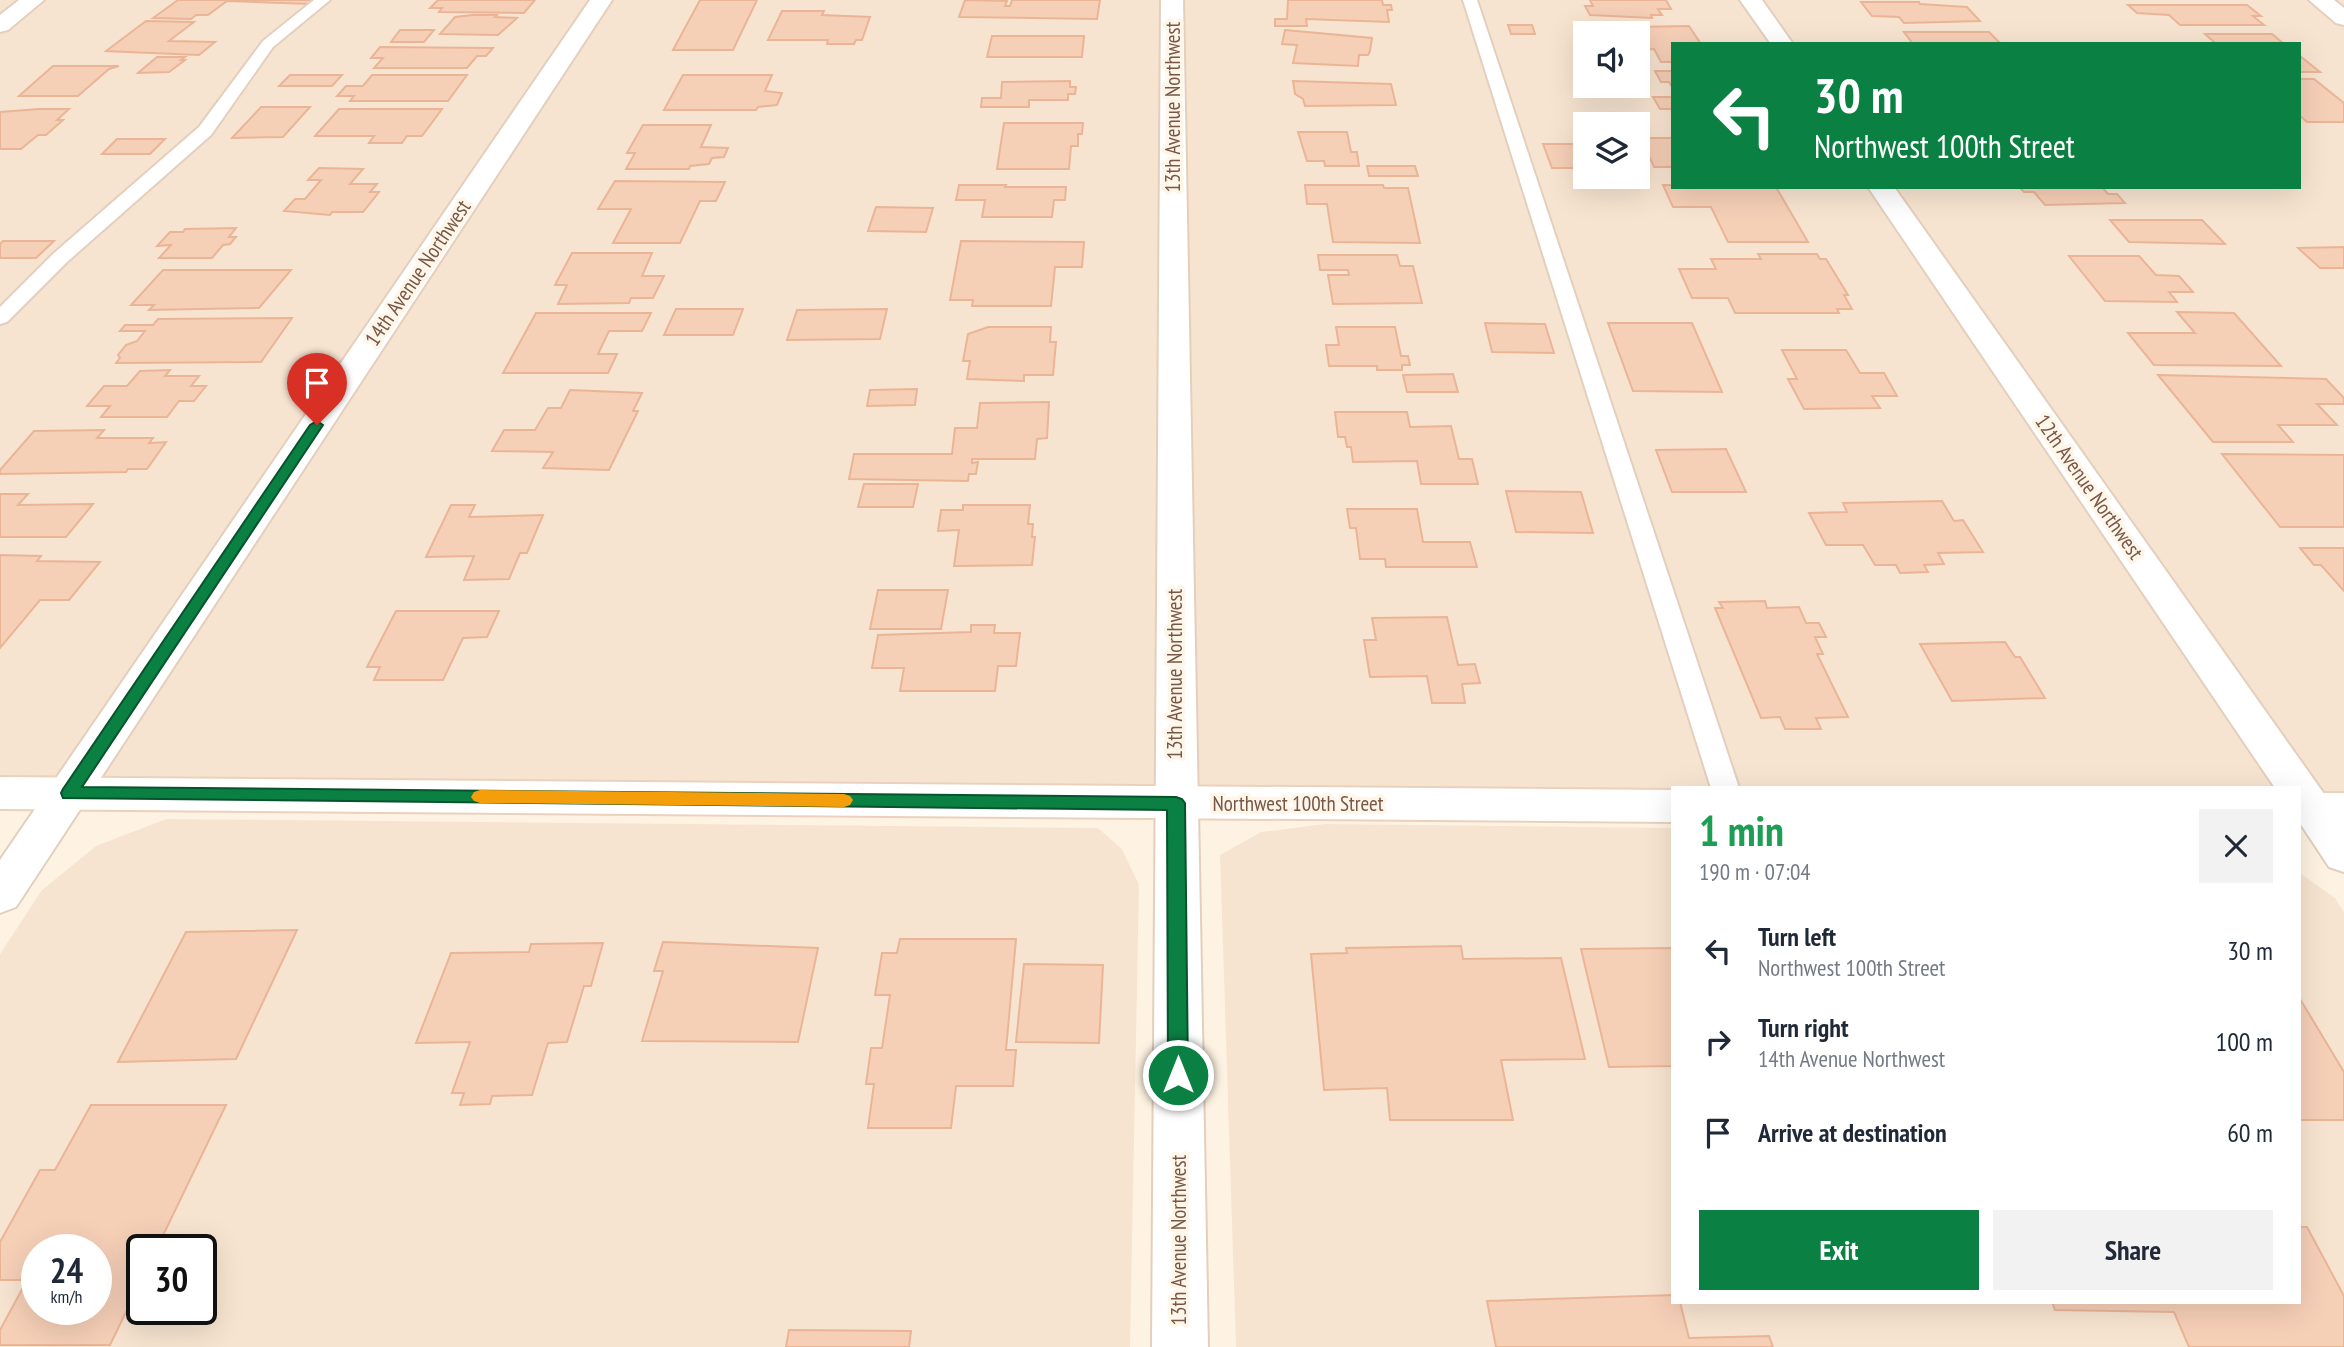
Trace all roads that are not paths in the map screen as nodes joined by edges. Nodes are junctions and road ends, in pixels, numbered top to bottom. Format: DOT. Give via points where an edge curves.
graph roads {
  1 [pos="33,0"];
  2 [pos="323,0"];
  3 [pos="601,0"];
  4 [pos="1172,0"];
  5 [pos="1470,0"];
  6 [pos="1751,0"];
  7 [pos="2319,0"];
  8 [pos="2344,18"];
  9 [pos="0,25"];
  10 [pos="1781,42"];
  11 [pos="1882,189"];
  12 [pos="0,318"];
  13 [pos="1724,786"];
  14 [pos="2300,786"];
  15 [pos="0,793"];
  16 [pos="69,793"];
  17 [pos="2310,801"];
  18 [pos="1176,803"];
  19 [pos="1671,806"];
  20 [pos="2344,855"];
  21 [pos="0,895"];
  22 [pos="1180,1347"];
  1 -- 9 [label="street"];
  2 -- 12 [label="lane" via="268,44 205,131 60,258"];
  3 -- 16 [label="street, 14th Avenue Northwest"];
  4 -- 18 [label="street, 13th Avenue Northwest"];
  5 -- 13 [label="lane"];
  6 -- 10 [label="street"];
  7 -- 8 [label="street"];
  11 -- 14 [label="street, 12th Avenue Northwest"];
  15 -- 16 [label="street, Northwest 100th Street"];
  16 -- 18 [label="street, Northwest 100th Street"];
  16 -- 21 [label="street, 14th Avenue Northwest"];
  17 -- 20 [label="street, 12th Avenue Northwest"];
  18 -- 19 [label="street, Northwest 100th Street"];
  18 -- 22 [label="street, 13th Avenue Northwest"];
}
